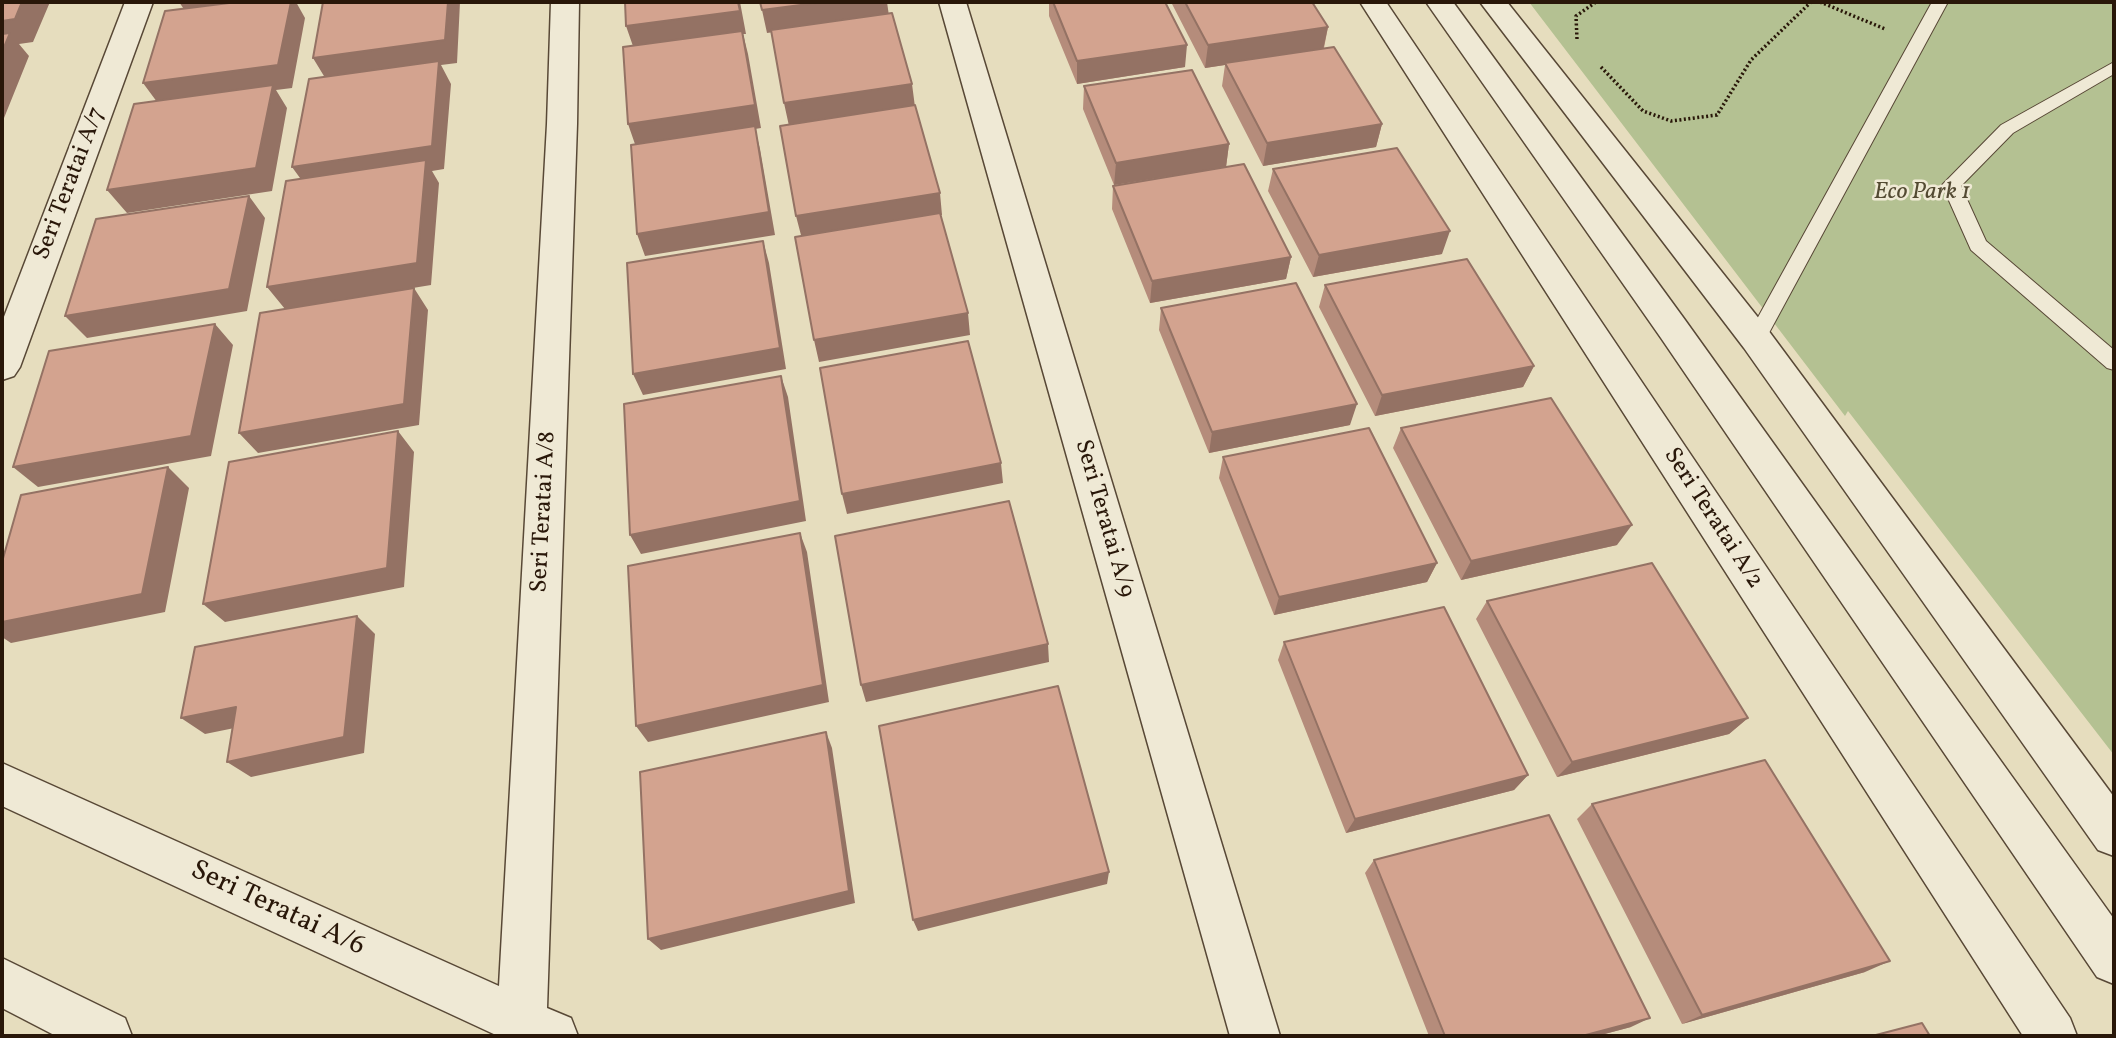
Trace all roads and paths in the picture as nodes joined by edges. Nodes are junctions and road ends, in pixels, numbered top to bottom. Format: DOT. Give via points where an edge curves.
graph roads {
  1 [pos="139,2"];
  2 [pos="565,2"];
  3 [pos="952,2"];
  4 [pos="1373,2"];
  5 [pos="1438,2"];
  6 [pos="1493,2"];
  7 [pos="1596,2"];
  8 [pos="1811,2"];
  9 [pos="1820,2"];
  10 [pos="1940,2"];
  11 [pos="1577,41"];
  12 [pos="1918,42"];
  13 [pos="1596,61"];
  14 [pos="2114,67"];
  15 [pos="1756,339"];
  16 [pos="2114,362"];
  17 [pos="2,367"];
  18 [pos="2,784"];
  19 [pos="2114,834"];
  20 [pos="2114,960"];
  21 [pos="2,982"];
  22 [pos="537,1029"];
  23 [pos="107,1036"];
  24 [pos="1255,1036"];
  25 [pos="2052,1036"];
  1 -- 17 [label="street, Seri Teratai A/7"];
  2 -- 22 [label="street, Seri Teratai A/8"];
  3 -- 24 [label="street, Seri Teratai A/9"];
  4 -- 25 [label="street, Seri Teratai A/2"];
  5 -- 20 [label="street"];
  6 -- 15 [label="street"];
  7 -- 11 [label="path" via="1576,16"];
  8 -- 13 [label="path" via="1751,60 1717,115 1671,121 1643,111"];
  9 -- 12 [label="path"];
  10 -- 12 [label="lane"];
  12 -- 15 [label="lane"];
  14 -- 16 [label="lane" via="2007,129 1951,185 1978,245"];
  15 -- 19 [label="street"];
  18 -- 22 [label="street, Seri Teratai A/6"];
  21 -- 23 [label="street"];
}
